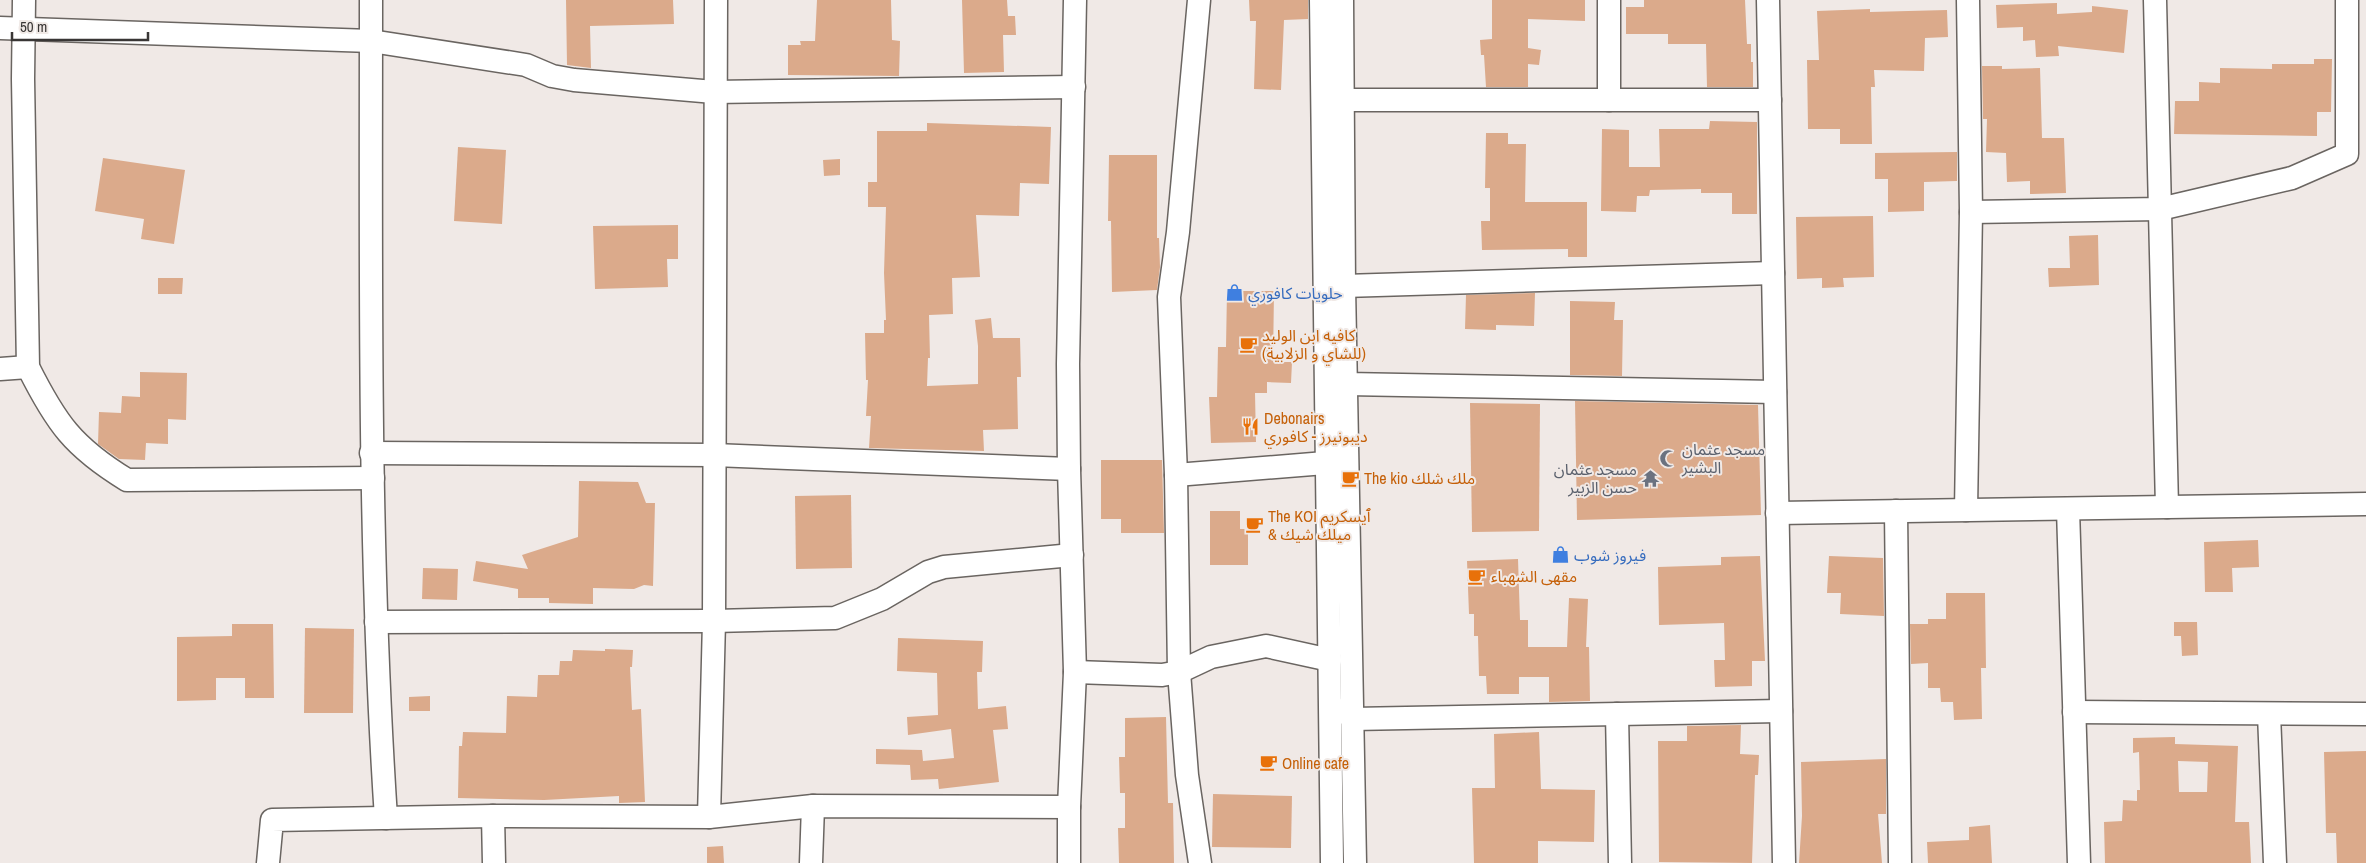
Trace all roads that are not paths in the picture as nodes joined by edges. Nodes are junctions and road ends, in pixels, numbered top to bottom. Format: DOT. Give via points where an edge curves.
graph roads {
  1 [pos="24,0"];
  2 [pos="371,0"];
  3 [pos="716,0"];
  4 [pos="1075,0"];
  5 [pos="1199,0"];
  6 [pos="1321,0"];
  7 [pos="1342,0"];
  8 [pos="1609,0"];
  9 [pos="1768,0"];
  10 [pos="1968,0"];
  11 [pos="2155,0"];
  12 [pos="2346,0"];
  13 [pos="0,28"];
  14 [pos="24,29"];
  15 [pos="371,41"];
  16 [pos="1074,87"];
  17 [pos="714,92"];
  18 [pos="1343,100"];
  19 [pos="1609,100"];
  20 [pos="1770,100"];
  21 [pos="2160,209"];
  22 [pos="1971,212"];
  23 [pos="1773,273"];
  24 [pos="1344,286"];
  25 [pos="1324,360"];
  26 [pos="28,367"];
  27 [pos="0,369"];
  28 [pos="1346,384"];
  29 [pos="1775,392"];
  30 [pos="371,453"];
  31 [pos="714,455"];
  32 [pos="1326,463"];
  33 [pos="1068,469"];
  34 [pos="1176,475"];
  35 [pos="373,478"];
  36 [pos="2366,504"];
  37 [pos="2167,507"];
  38 [pos="2068,508"];
  39 [pos="1966,510"];
  40 [pos="1896,511"];
  41 [pos="1778,513"];
  42 [pos="1072,554"];
  43 [pos="714,621"];
  44 [pos="376,622"];
  45 [pos="1330,660"];
  46 [pos="1076,672"];
  47 [pos="1179,672"];
  48 [pos="1330,697"];
  49 [pos="1781,711"];
  50 [pos="2074,712"];
  51 [pos="1617,714"];
  52 [pos="2269,714"];
  53 [pos="2366,714"];
  54 [pos="1353,719"];
  55 [pos="813,806"];
  56 [pos="1069,807"];
  57 [pos="493,816"];
  58 [pos="709,817"];
  59 [pos="386,818"];
  60 [pos="268,863"];
  61 [pos="494,863"];
  62 [pos="812,863"];
  63 [pos="1069,863"];
  64 [pos="1200,863"];
  65 [pos="1332,863"];
  66 [pos="1355,863"];
  67 [pos="1620,863"];
  68 [pos="1784,863"];
  69 [pos="1900,863"];
  70 [pos="2079,863"];
  71 [pos="2275,863"];
  1 -- 14 [label="street"];
  2 -- 15 [label="street"];
  3 -- 17 [label="street"];
  4 -- 16 [label="street"];
  5 -- 34 [label="street" via="1169,297"];
  6 -- 25 [label="street"];
  7 -- 18 [label="street"];
  8 -- 19 [label="street"];
  9 -- 20 [label="street"];
  10 -- 22 [label="street"];
  11 -- 21 [label="street"];
  12 -- 21 [label="street" via="2347,154 2292,178"];
  13 -- 14 [label="street"];
  14 -- 15 [label="street"];
  14 -- 26 [label="street"];
  15 -- 17 [label="street" via="526,65 552,76 574,80"];
  15 -- 30 [label="street"];
  16 -- 17 [label="street"];
  16 -- 33 [label="street"];
  17 -- 31 [label="street"];
  18 -- 19 [label="street"];
  18 -- 24 [label="street"];
  19 -- 20 [label="street"];
  20 -- 23 [label="street"];
  21 -- 22 [label="street"];
  21 -- 37 [label="street"];
  22 -- 39 [label="street"];
  23 -- 24 [label="street"];
  23 -- 29 [label="street"];
  24 -- 28 [label="street"];
  25 -- 28 [label="street"];
  25 -- 32 [label="street"];
  26 -- 27 [label="street"];
  26 -- 35 [label="street" via="45,401 80,447 127,480"];
  28 -- 29 [label="street"];
  28 -- 54 [label="street"];
  29 -- 41 [label="street"];
  30 -- 31 [label="street"];
  30 -- 35 [label="street"];
  31 -- 33 [label="street"];
  31 -- 43 [label="street"];
  32 -- 34 [label="street"];
  32 -- 45 [label="street"];
  33 -- 42 [label="street"];
  34 -- 47 [label="street"];
  35 -- 44 [label="street"];
  36 -- 37 [label="street"];
  37 -- 38 [label="street"];
  38 -- 39 [label="street"];
  38 -- 50 [label="street"];
  39 -- 40 [label="street"];
  40 -- 41 [label="street"];
  40 -- 69 [label="street"];
  41 -- 49 [label="street"];
  42 -- 43 [label="street" via="944,567 928,572 882,599 835,618"];
  42 -- 46 [label="street"];
  43 -- 44 [label="street"];
  43 -- 58 [label="street"];
  44 -- 59 [label="street"];
  45 -- 47 [label="street" via="1266,646 1211,657"];
  45 -- 48 [label="street"];
  46 -- 47 [label="street" via="1162,675"];
  46 -- 56 [label="street"];
  47 -- 64 [label="street" via="1187,775"];
  48 -- 54 [label="street"];
  48 -- 65 [label="street"];
  49 -- 51 [label="street"];
  49 -- 68 [label="street"];
  50 -- 52 [label="street"];
  50 -- 70 [label="street"];
  51 -- 54 [label="street"];
  51 -- 67 [label="street"];
  52 -- 53 [label="street"];
  52 -- 71 [label="street"];
  54 -- 66 [label="street"];
  55 -- 56 [label="street"];
  55 -- 58 [label="street"];
  55 -- 62 [label="street"];
  56 -- 63 [label="street"];
  57 -- 58 [label="street"];
  57 -- 59 [label="street"];
  57 -- 61 [label="street"];
  59 -- 60 [label="street" via="272,820"];
}
